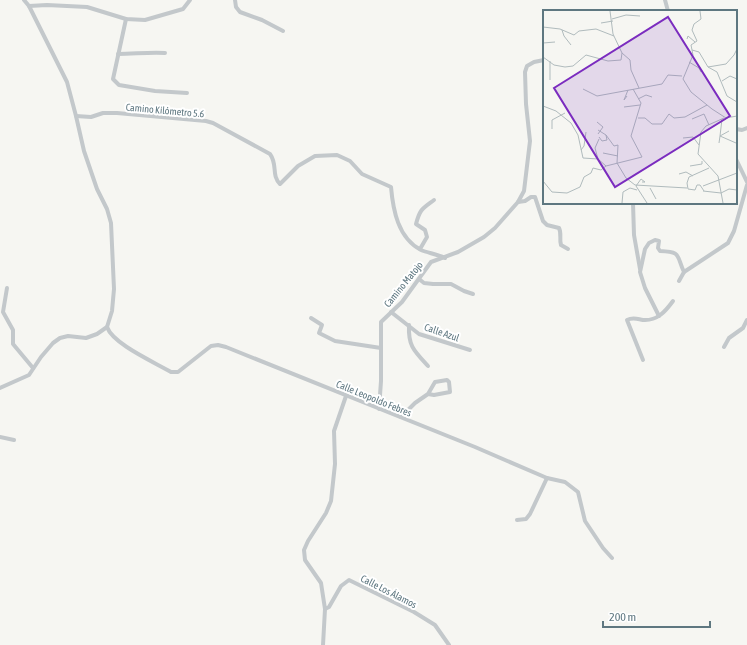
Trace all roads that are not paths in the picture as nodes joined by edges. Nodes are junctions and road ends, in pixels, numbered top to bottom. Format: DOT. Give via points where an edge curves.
graph roads {
  1 [pos="24,0"];
  2 [pos="50,0"];
  3 [pos="190,0"];
  4 [pos="235,0"];
  5 [pos="665,0"];
  6 [pos="48,5"];
  7 [pos="29,6"];
  8 [pos="668,10"];
  9 [pos="126,19"];
  10 [pos="283,31"];
  11 [pos="165,53"];
  12 [pos="118,54"];
  13 [pos="543,60"];
  14 [pos="187,93"];
  15 [pos="76,116"];
  16 [pos="737,128"];
  17 [pos="747,128"];
  18 [pos="737,161"];
  19 [pos="747,184"];
  20 [pos="434,200"];
  21 [pos="518,202"];
  22 [pos="633,204"];
  23 [pos="420,249"];
  24 [pos="568,249"];
  25 [pos="445,258"];
  26 [pos="640,272"];
  27 [pos="684,272"];
  28 [pos="419,279"];
  29 [pos="679,282"];
  30 [pos="7,288"];
  31 [pos="473,294"];
  32 [pos="673,301"];
  33 [pos="391,312"];
  34 [pos="659,316"];
  35 [pos="311,318"];
  36 [pos="747,320"];
  37 [pos="409,325"];
  38 [pos="107,327"];
  39 [pos="724,347"];
  40 [pos="381,348"];
  41 [pos="470,350"];
  42 [pos="642,360"];
  43 [pos="428,366"];
  44 [pos="33,368"];
  45 [pos="0,388"];
  46 [pos="428,394"];
  47 [pos="346,396"];
  48 [pos="379,409"];
  49 [pos="401,418"];
  50 [pos="0,437"];
  51 [pos="14,440"];
  52 [pos="547,478"];
  53 [pos="517,520"];
  54 [pos="612,558"];
  55 [pos="325,609"];
  56 [pos="323,645"];
  57 [pos="449,645"];
  1 -- 7 [label="street"];
  2 -- 6 [label="street"];
  3 -- 9 [label="street" via="183,9 145,20"];
  4 -- 10 [label="street" via="240,12"];
  5 -- 8 [label="street"];
  6 -- 7 [label="street"];
  6 -- 9 [label="street" via="87,7"];
  7 -- 15 [label="street" via="66,82"];
  9 -- 12 [label="street"];
  11 -- 12 [label="street"];
  12 -- 14 [label="street" via="113,80 119,85"];
  13 -- 21 [label="street, Camino Matojo" via="527,66 525,72 530,141 524,191"];
  15 -- 23 [label="street, Camino Kilómetro 5.6" via="91,117 103,113 117,113 212,123 270,154 274,160 276,179 280,184 298,166 315,156 342,156 362,174 391,187 398,222 406,238"];
  15 -- 38 [label="street" via="84,151 111,223 114,289"];
  16 -- 17 [label="street"];
  18 -- 19 [label="street"];
  19 -- 27 [label="street" via="734,232 728,243"];
  20 -- 23 [label="street" via="420,210 418,215 416,224 425,230 427,237"];
  21 -- 24 [label="street" via="535,198 543,221 547,225 559,228 561,245"];
  21 -- 25 [label="street, Camino Matojo" via="484,237"];
  22 -- 26 [label="street" via="634,235"];
  23 -- 25 [label="street, Camino Kilómetro 5.6"];
  25 -- 28 [label="street, Camino Matojo" via="431,262"];
  26 -- 27 [label="street" via="645,249 655,240 659,241 660,251 678,254"];
  26 -- 34 [label="street"];
  27 -- 29 [label="street"];
  28 -- 31 [label="street" via="424,283 451,284"];
  28 -- 33 [label="street, Camino Matojo"];
  30 -- 44 [label="street" via="3,312 13,330 13,344"];
  32 -- 34 [label="street"];
  33 -- 37 [label="street, Calle Azul"];
  33 -- 40 [label="street, Camino Matojo" via="380,322"];
  34 -- 42 [label="street" via="652,320 627,320"];
  35 -- 40 [label="street" via="322,325 319,333 335,341"];
  36 -- 39 [label="street" via="743,328 729,338"];
  37 -- 41 [label="street, Calle Azul" via="419,334"];
  37 -- 43 [label="street" via="408,336 411,346"];
  38 -- 44 [label="street" via="86,338 60,338"];
  38 -- 47 [label="street, Calle Leopoldo Febres" via="118,342 171,372 178,372 207,348 218,345"];
  40 -- 48 [label="street, Camino Matojo"];
  44 -- 45 [label="street" via="29,376"];
  46 -- 46 [label="street" via="450,392 449,382 435,382"];
  46 -- 49 [label="street"];
  47 -- 48 [label="street, Calle Leopoldo Febres"];
  47 -- 55 [label="street" via="334,431 335,464 331,501 304,550 305,560 321,583"];
  48 -- 49 [label="street, Calle Leopoldo Febres"];
  49 -- 52 [label="street, Calle Leopoldo Febres"];
  50 -- 51 [label="street"];
  52 -- 53 [label="street" via="530,514"];
  52 -- 54 [label="street, Calle Leopoldo Febres" via="565,482 578,492 585,521 602,548"];
  55 -- 56 [label="street"];
  55 -- 57 [label="street, Calle Los Álamos" via="329,608 341,586 349,580 414,612 434,625"];
}
